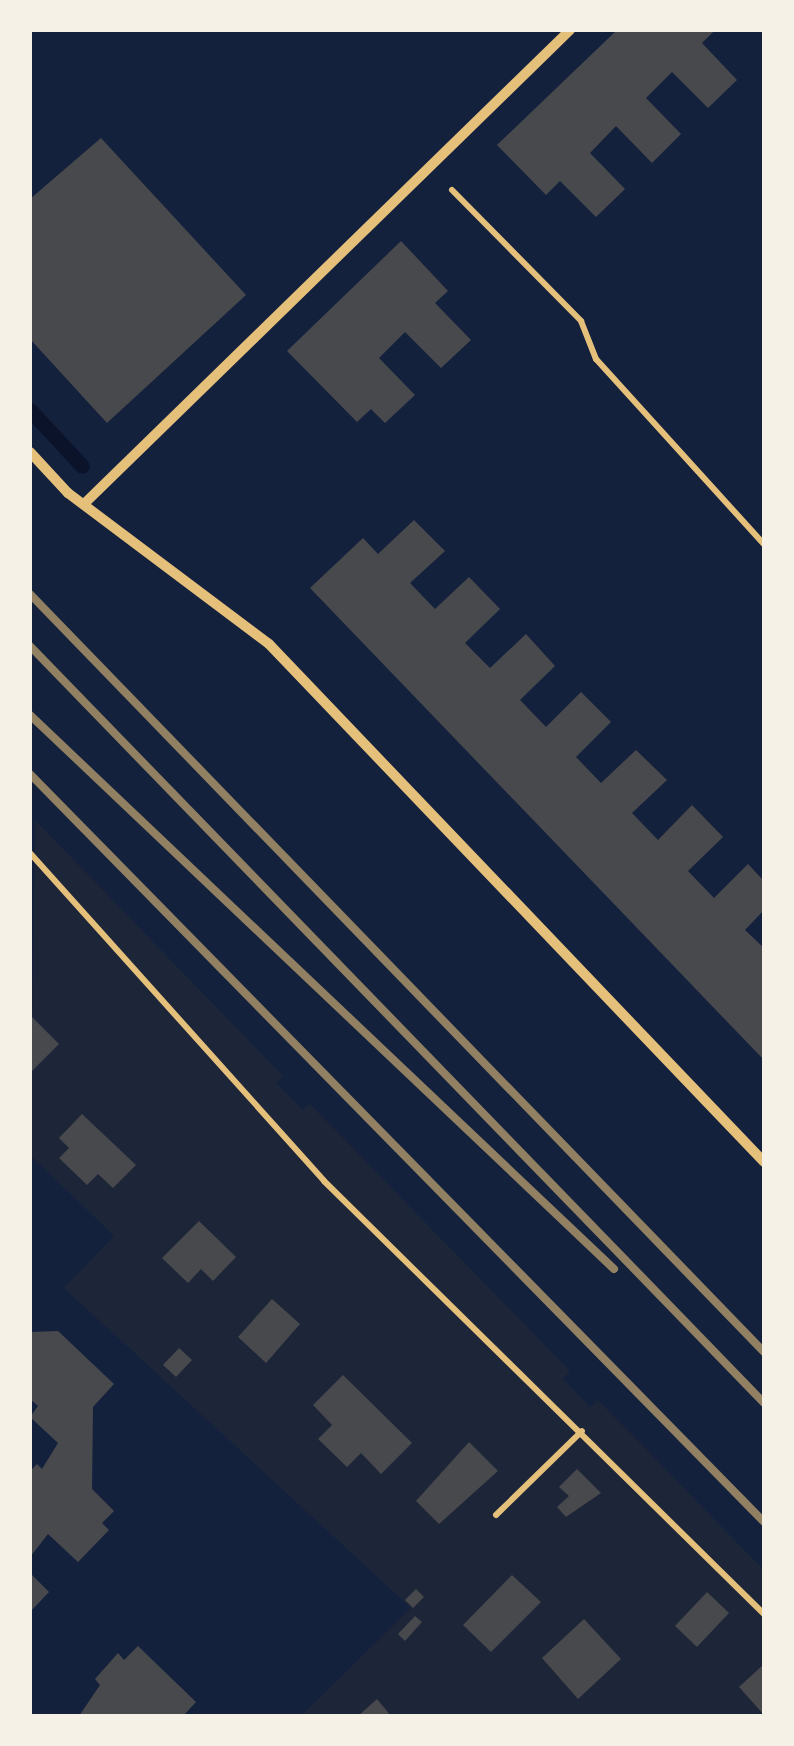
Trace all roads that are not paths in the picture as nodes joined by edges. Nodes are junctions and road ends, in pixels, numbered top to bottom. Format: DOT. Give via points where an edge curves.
graph roads {
  1 [pos="570,30"];
  2 [pos="30,452"];
  3 [pos="86,502"];
  4 [pos="764,1162"];
  1 -- 3 [label="street"];
  2 -- 3 [label="street"];
  3 -- 4 [label="street" via="270,644"];
}
